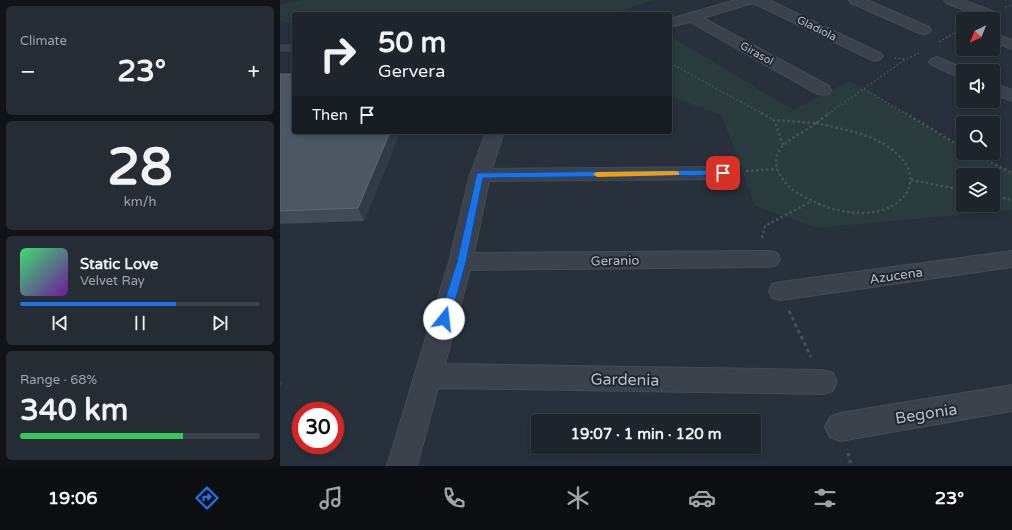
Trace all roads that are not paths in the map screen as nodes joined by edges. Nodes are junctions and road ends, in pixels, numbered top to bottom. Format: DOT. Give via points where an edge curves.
graph roads {
  1 [pos="749,0"];
  2 [pos="758,0"];
  3 [pos="856,0"];
  4 [pos="951,0"];
  5 [pos="982,12"];
  6 [pos="690,16"];
  7 [pos="672,22"];
  8 [pos="924,30"];
  9 [pos="1000,40"];
  10 [pos="1012,45"];
  11 [pos="280,48"];
  12 [pos="292,48"];
  13 [pos="875,56"];
  14 [pos="937,62"];
  15 [pos="956,71"];
  16 [pos="823,90"];
  17 [pos="1000,91"];
  18 [pos="1012,96"];
  19 [pos="494,134"];
  20 [pos="723,173"];
  21 [pos="480,175"];
  22 [pos="769,259"];
  23 [pos="1012,260"];
  24 [pos="461,262"];
  25 [pos="781,291"];
  26 [pos="428,376"];
  27 [pos="823,382"];
  28 [pos="1012,398"];
  29 [pos="840,427"];
  30 [pos="402,466"];
  1 -- 6 [label="street"];
  2 -- 13 [label="street, Gladiola"];
  3 -- 8 [label="street"];
  4 -- 5 [label="street"];
  6 -- 7 [label="street"];
  6 -- 16 [label="street, Girasol"];
  9 -- 10 [label="street"];
  11 -- 12 [label="lane"];
  14 -- 15 [label="street"];
  17 -- 18 [label="street"];
  19 -- 21 [label="street"];
  20 -- 21 [label="street"];
  21 -- 24 [label="street"];
  22 -- 24 [label="street, Geranio"];
  23 -- 25 [label="street, Azucena"];
  24 -- 26 [label="street"];
  26 -- 27 [label="street, Gardenia"];
  26 -- 30 [label="street"];
  28 -- 29 [label="street, Begonia"];
}
